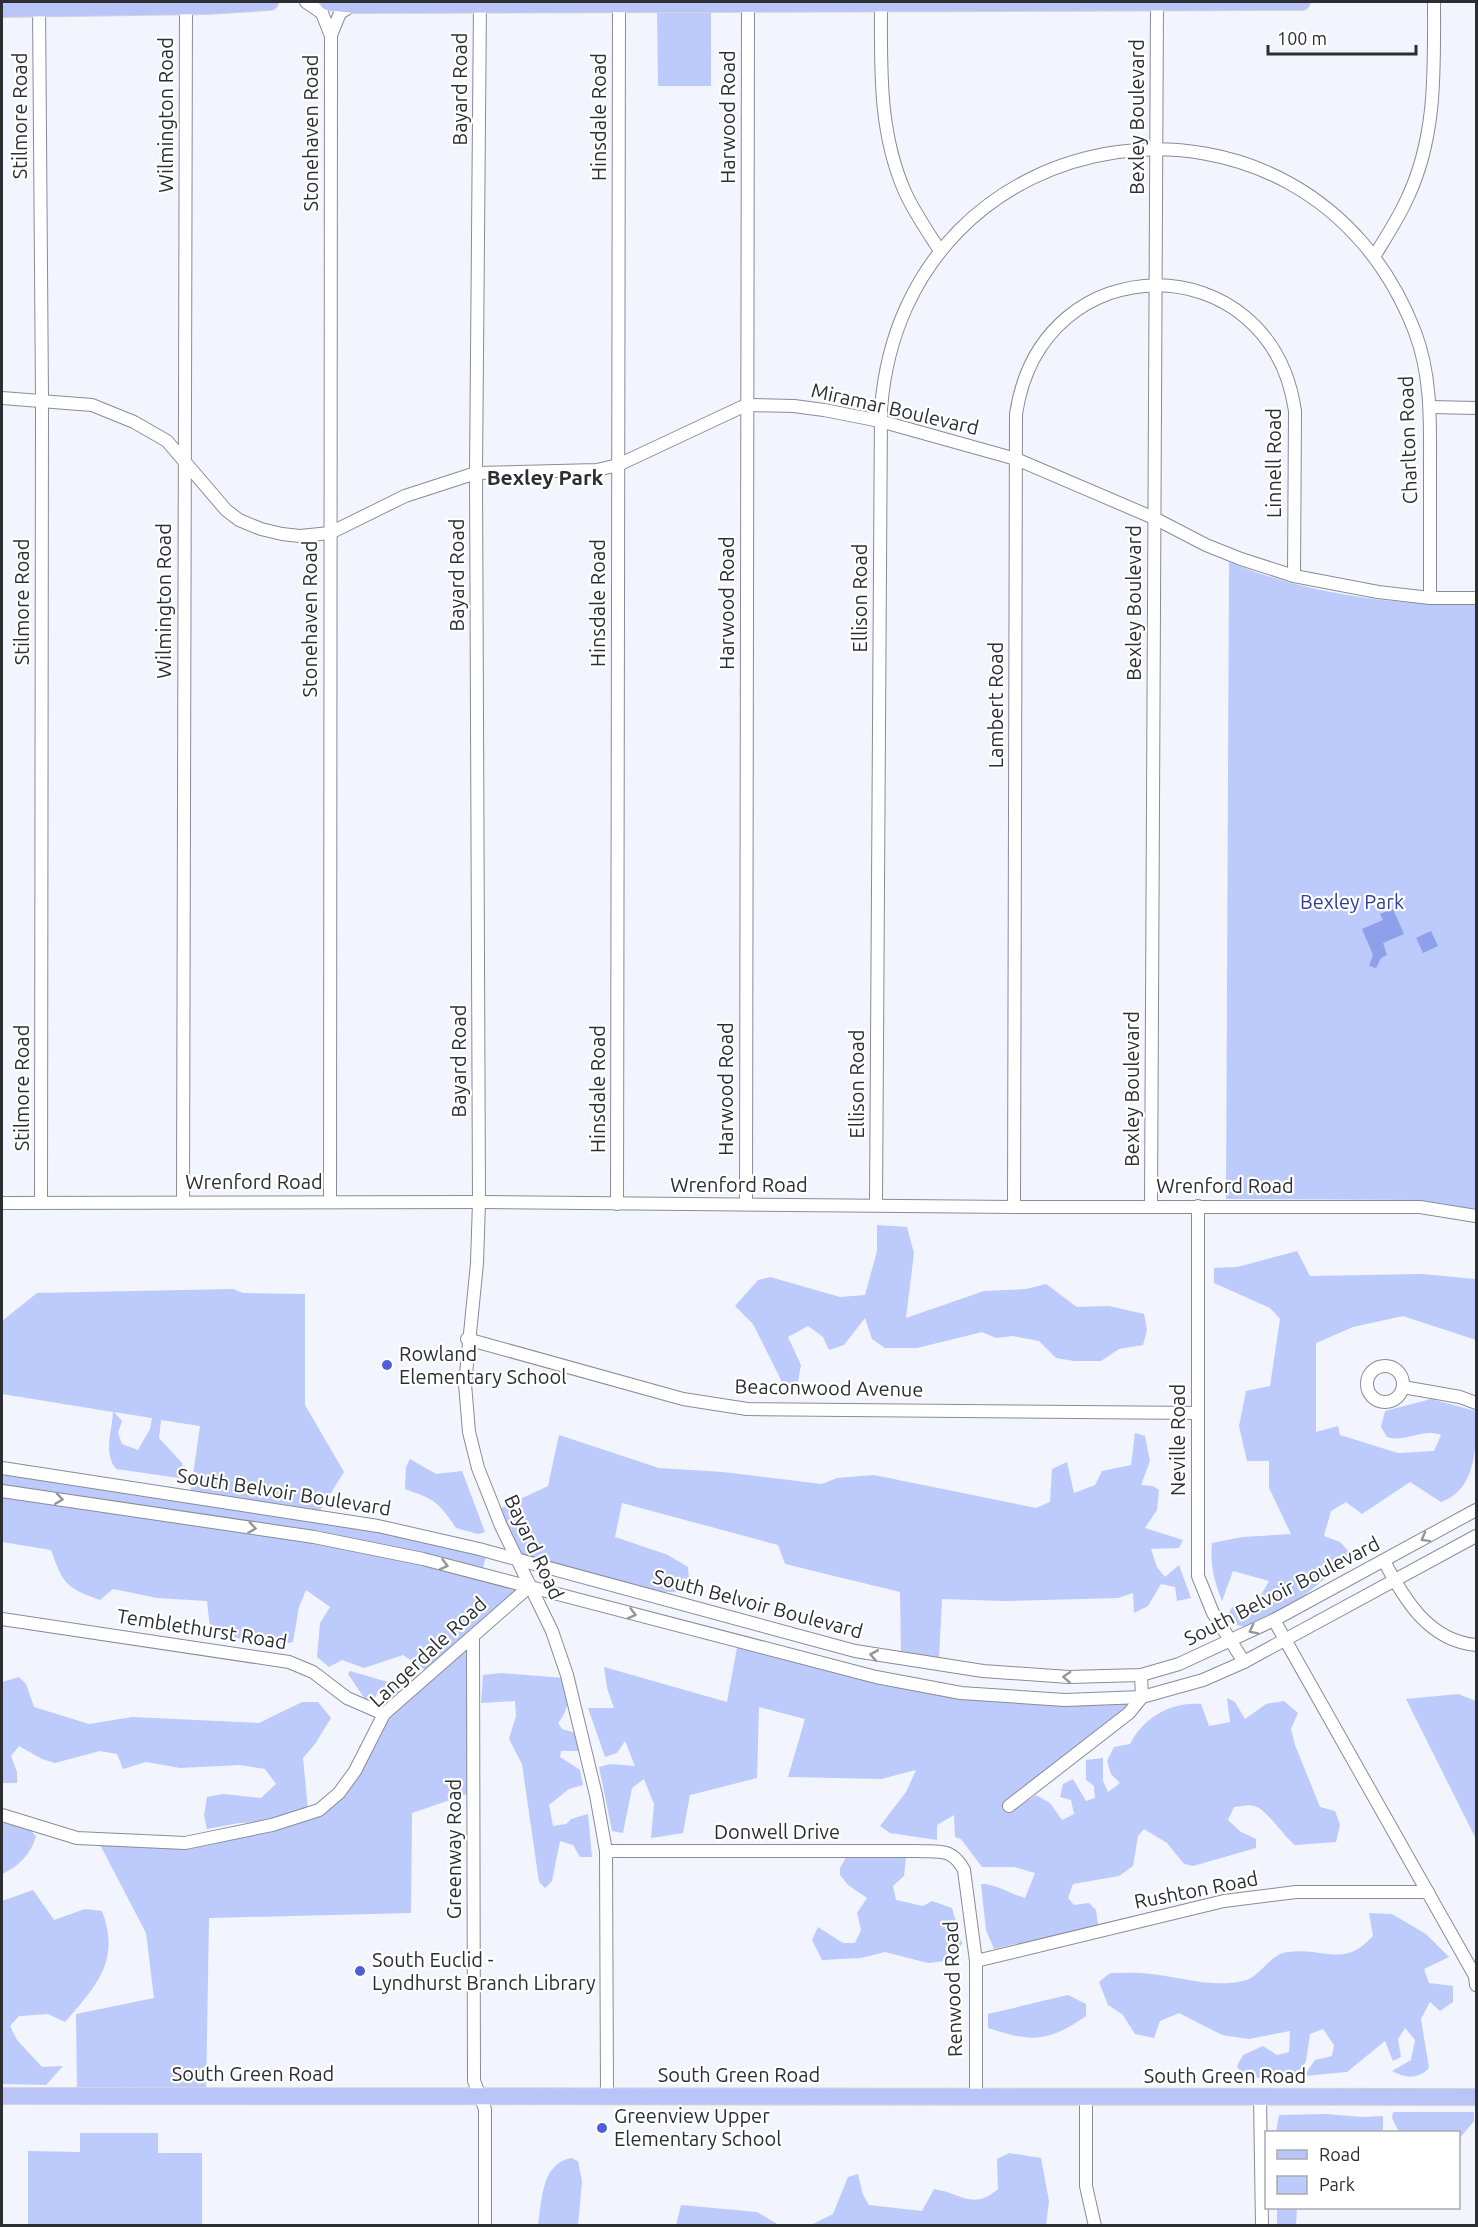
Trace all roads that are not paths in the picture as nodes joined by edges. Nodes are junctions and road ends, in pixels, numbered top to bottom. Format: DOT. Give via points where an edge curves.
graph roads {
  1 [pos="270,2"];
  2 [pos="306,2"];
  3 [pos="328,2"];
  4 [pos="748,2"];
  5 [pos="881,2"];
  6 [pos="1157,2"];
  7 [pos="1302,2"];
  8 [pos="1434,2"];
  9 [pos="480,3"];
  10 [pos="619,3"];
  11 [pos="186,4"];
  12 [pos="39,5"];
  13 [pos="354,5"];
  14 [pos="2,9"];
  15 [pos="331,36"];
  16 [pos="1156,150"];
  17 [pos="940,251"];
  18 [pos="1375,255"];
  19 [pos="1157,284"];
  20 [pos="2,398"];
  21 [pos="42,399"];
  22 [pos="746,405"];
  23 [pos="1430,407"];
  24 [pos="1476,408"];
  25 [pos="880,421"];
  26 [pos="183,459"];
  27 [pos="1016,459"];
  28 [pos="618,465"];
  29 [pos="476,473"];
  30 [pos="1154,518"];
  31 [pos="330,533"];
  32 [pos="1293,576"];
  33 [pos="1430,598"];
  34 [pos="1476,598"];
  35 [pos="183,1201"];
  36 [pos="330,1202"];
  37 [pos="479,1202"];
  38 [pos="2,1203"];
  39 [pos="41,1203"];
  40 [pos="617,1204"];
  41 [pos="746,1204"];
  42 [pos="876,1204"];
  43 [pos="1151,1206"];
  44 [pos="1198,1206"];
  45 [pos="1014,1207"];
  46 [pos="1476,1216"];
  47 [pos="467,1339"];
  48 [pos="1403,1388"];
  49 [pos="1476,1403"];
  50 [pos="1198,1413"];
  51 [pos="2,1468"];
  52 [pos="2,1491"];
  53 [pos="1476,1510"];
  54 [pos="1476,1536"];
  55 [pos="518,1560"];
  56 [pos="1384,1561"];
  57 [pos="1394,1581"];
  58 [pos="530,1586"];
  59 [pos="2,1619"];
  60 [pos="1274,1620"];
  61 [pos="473,1637"];
  62 [pos="1285,1639"];
  63 [pos="1231,1642"];
  64 [pos="1476,1645"];
  65 [pos="1244,1662"];
  66 [pos="1141,1675"];
  67 [pos="1143,1697"];
  68 [pos="384,1714"];
  69 [pos="1009,1806"];
  70 [pos="2,1815"];
  71 [pos="606,1851"];
  72 [pos="948,1853"];
  73 [pos="1428,1892"];
  74 [pos="976,1961"];
  75 [pos="1476,1985"];
  76 [pos="607,2095"];
  77 [pos="2,2096"];
  78 [pos="481,2096"];
  79 [pos="976,2096"];
  80 [pos="1086,2096"];
  81 [pos="1260,2097"];
  82 [pos="1476,2097"];
  83 [pos="485,2226"];
  84 [pos="1095,2226"];
  85 [pos="1262,2226"];
  1 -- 11 [label="main road"];
  2 -- 15 [label="street, Stonehaven Road" via="322,13"];
  3 -- 13 [label="main road"];
  4 -- 5 [label="main road"];
  4 -- 10 [label="main road"];
  4 -- 22 [label="street, Harwood Road"];
  5 -- 6 [label="main road"];
  5 -- 17 [label="street" via="881,96 892,157 905,193"];
  6 -- 7 [label="main road"];
  6 -- 16 [label="street, Bexley Boulevard"];
  8 -- 18 [label="street" via="1434,99 1425,151 1407,200"];
  9 -- 10 [label="main road"];
  9 -- 13 [label="main road"];
  9 -- 29 [label="street, Bayard Road"];
  10 -- 28 [label="street, Hinsdale Road"];
  11 -- 12 [label="main road"];
  11 -- 26 [label="street, Wilmington Road"];
  12 -- 14 [label="main road"];
  12 -- 21 [label="street, Stilmore Road"];
  13 -- 15 [label="street, Stonehaven Road" via="340,13"];
  15 -- 31 [label="street, Stonehaven Road"];
  16 -- 17 [label="street, Ellison Road" via="1114,152 1081,159 1023,182 977,214"];
  16 -- 18 [label="street, Charlton Road" via="1205,154 1266,170 1331,211"];
  16 -- 19 [label="street, Bexley Boulevard"];
  17 -- 25 [label="street, Ellison Road" via="896,333 883,382"];
  18 -- 23 [label="street, Charlton Road" via="1415,332"];
  19 -- 27 [label="street, Lambert Road" via="1120,289 1093,300 1064,318 1041,343 1029,364 1019,396"];
  19 -- 30 [label="street, Bexley Boulevard"];
  19 -- 32 [label="street, Linnell Road" via="1194,290 1223,303 1248,320 1280,361 1296,411"];
  20 -- 21 [label="street, Miramar Boulevard"];
  21 -- 26 [label="street, Miramar Boulevard" via="92,405 112,412 167,441"];
  21 -- 39 [label="street, Stilmore Road"];
  22 -- 25 [label="street, Miramar Boulevard" via="794,406"];
  22 -- 28 [label="street, Miramar Boulevard"];
  22 -- 41 [label="street, Harwood Road"];
  23 -- 24 [label="street"];
  23 -- 33 [label="street, Charlton Road"];
  25 -- 27 [label="street, Miramar Boulevard"];
  25 -- 42 [label="street, Ellison Road"];
  26 -- 31 [label="street, Miramar Boulevard" via="239,520 282,534"];
  26 -- 35 [label="street, Wilmington Road"];
  27 -- 30 [label="street, Miramar Boulevard"];
  27 -- 45 [label="street, Lambert Road"];
  28 -- 29 [label="street, Miramar Boulevard" via="587,470"];
  28 -- 40 [label="street, Hinsdale Road"];
  29 -- 31 [label="street, Miramar Boulevard" via="431,486"];
  29 -- 37 [label="street, Bayard Road"];
  30 -- 32 [label="street, Miramar Boulevard" via="1241,559"];
  30 -- 43 [label="street, Bexley Boulevard"];
  31 -- 36 [label="street, Stonehaven Road"];
  32 -- 33 [label="street, Miramar Boulevard" via="1348,588"];
  33 -- 34 [label="street, Miramar Boulevard"];
  35 -- 36 [label="street, Wrenford Road"];
  35 -- 39 [label="street, Wrenford Road"];
  36 -- 37 [label="street, Wrenford Road"];
  37 -- 40 [label="street, Wrenford Road"];
  37 -- 47 [label="street, Bayard Road" via="477,1263"];
  38 -- 39 [label="street, Wrenford Road"];
  40 -- 41 [label="street, Wrenford Road"];
  41 -- 42 [label="street, Wrenford Road"];
  42 -- 45 [label="street, Wrenford Road"];
  43 -- 44 [label="street, Wrenford Road"];
  43 -- 45 [label="street, Wrenford Road"];
  44 -- 46 [label="street, Wrenford Road" via="1420,1207"];
  44 -- 50 [label="street, Neville Road"];
  47 -- 50 [label="street, Beaconwood Avenue" via="683,1399 747,1409"];
  47 -- 55 [label="street, Bayard Road" via="469,1432 478,1468"];
  48 -- 49 [label="street"];
  50 -- 63 [label="street, Neville Road" via="1198,1576 1213,1613"];
  51 -- 55 [label="street, South Belvoir Boulevard" via="343,1519"];
  52 -- 58 [label="street, South Belvoir Boulevard, one-way" via="314,1537"];
  53 -- 56 [label="street, South Belvoir Boulevard, one-way"];
  54 -- 57 [label="street, South Belvoir Boulevard"];
  55 -- 58 [label="street, Bayard Road"];
  66 -- 55 [label="street, South Belvoir Boulevard, one-way" via="1069,1677 983,1671 865,1653"];
  56 -- 57 [label="street"];
  56 -- 60 [label="street, South Belvoir Boulevard"];
  57 -- 62 [label="street, South Belvoir Boulevard"];
  57 -- 64 [label="street" via="1408,1605 1437,1632"];
  58 -- 61 [label="street, Langerdale Road"];
  58 -- 67 [label="street, South Belvoir Boulevard, one-way" via="817,1664 961,1693 1065,1700"];
  58 -- 71 [label="street, Bayard Road" via="552,1631 567,1675"];
  59 -- 68 [label="street, Temblethurst Road" via="288,1662 313,1672 347,1698"];
  60 -- 62 [label="street"];
  60 -- 63 [label="street, South Belvoir Boulevard, one-way"];
  61 -- 68 [label="street, Langerdale Road"];
  61 -- 78 [label="street, Greenway Road" via="474,2081"];
  62 -- 65 [label="street, South Belvoir Boulevard"];
  62 -- 73 [label="street"];
  63 -- 65 [label="street, Neville Road"];
  63 -- 66 [label="street, South Belvoir Boulevard"];
  65 -- 67 [label="street, South Belvoir Boulevard" via="1203,1680"];
  66 -- 67 [label="street"];
  67 -- 69 [label="street" via="1119,1722"];
  68 -- 70 [label="street, Langerdale Road" via="355,1772 339,1793 319,1810 272,1825 185,1843 77,1838"];
  71 -- 72 [label="street, Donwell Drive"];
  71 -- 76 [label="street, Bayard Road"];
  72 -- 74 [label="street, Renwood Road" via="958,1858 964,1870"];
  73 -- 74 [label="street, Rushton Road" via="1296,1892 1224,1901"];
  73 -- 75 [label="street"];
  74 -- 79 [label="street, Renwood Road"];
  76 -- 78 [label="main road, South Green Road"];
  76 -- 79 [label="main road, South Green Road"];
  77 -- 78 [label="main road, South Green Road"];
  78 -- 83 [label="street, Greenway Road" via="485,2109"];
  79 -- 80 [label="main road, South Green Road"];
  80 -- 81 [label="main road, South Green Road"];
  80 -- 84 [label="street" via="1086,2186"];
  81 -- 82 [label="main road, South Green Road"];
  81 -- 85 [label="street"];
}
